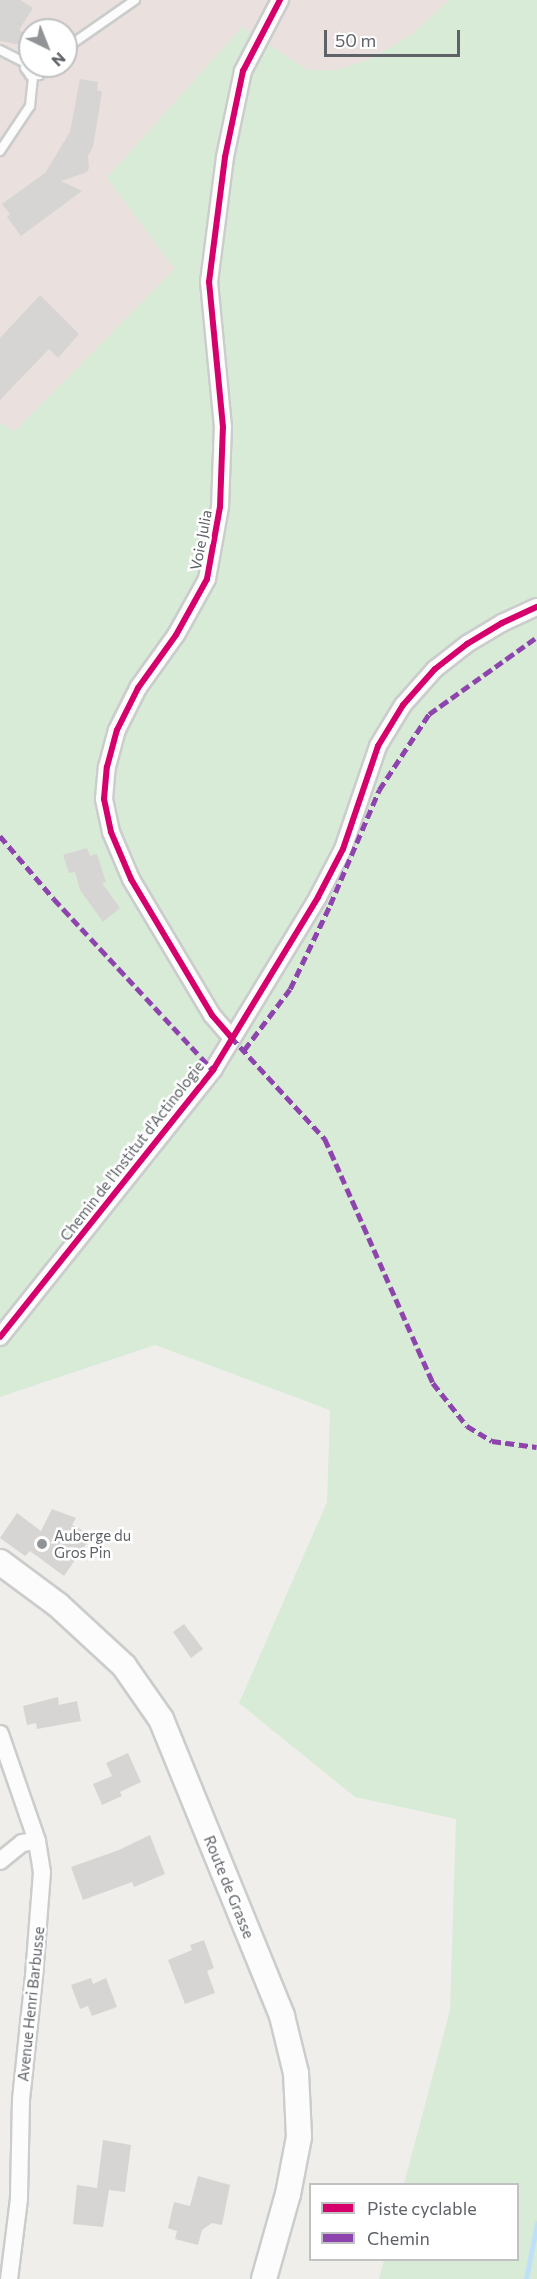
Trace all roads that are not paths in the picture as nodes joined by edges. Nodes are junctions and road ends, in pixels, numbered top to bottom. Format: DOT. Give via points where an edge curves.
graph roads {
  1 [pos="135,0"];
  2 [pos="280,0"];
  3 [pos="78,40"];
  4 [pos="0,50"];
  5 [pos="18,57"];
  6 [pos="33,78"];
  7 [pos="0,151"];
  8 [pos="537,607"];
  9 [pos="231,1037"];
  10 [pos="0,1337"];
  11 [pos="0,1562"];
  12 [pos="0,1734"];
  13 [pos="37,1841"];
  14 [pos="0,1861"];
  15 [pos="9,2279"];
  16 [pos="264,2279"];
  1 -- 3 [label="lane"];
  2 -- 9 [label="street, Voie Julia" via="243,71 225,157 209,282 223,427 220,507 207,579 176,635 138,688 117,730 104,799 111,832 131,879 212,1015"];
  4 -- 5 [label="lane"];
  6 -- 7 [label="lane" via="30,106"];
  8 -- 9 [label="street, Chemin de l'Institut d'Actinologie" via="467,644 435,669 403,705 378,746 338,859"];
  9 -- 10 [label="street, Chemin de l'Institut d'Actinologie" via="207,1079"];
  11 -- 16 [label="main road, Route de Grasse" via="57,1605 124,1666 161,1719 282,2016 296,2073 299,2137"];
  12 -- 13 [label="street, Avenue Henri Barbusse"];
  13 -- 14 [label="street" via="22,1843"];
  13 -- 15 [label="street, Avenue Henri Barbusse" via="41,1896 21,2100 19,2199"];
}
